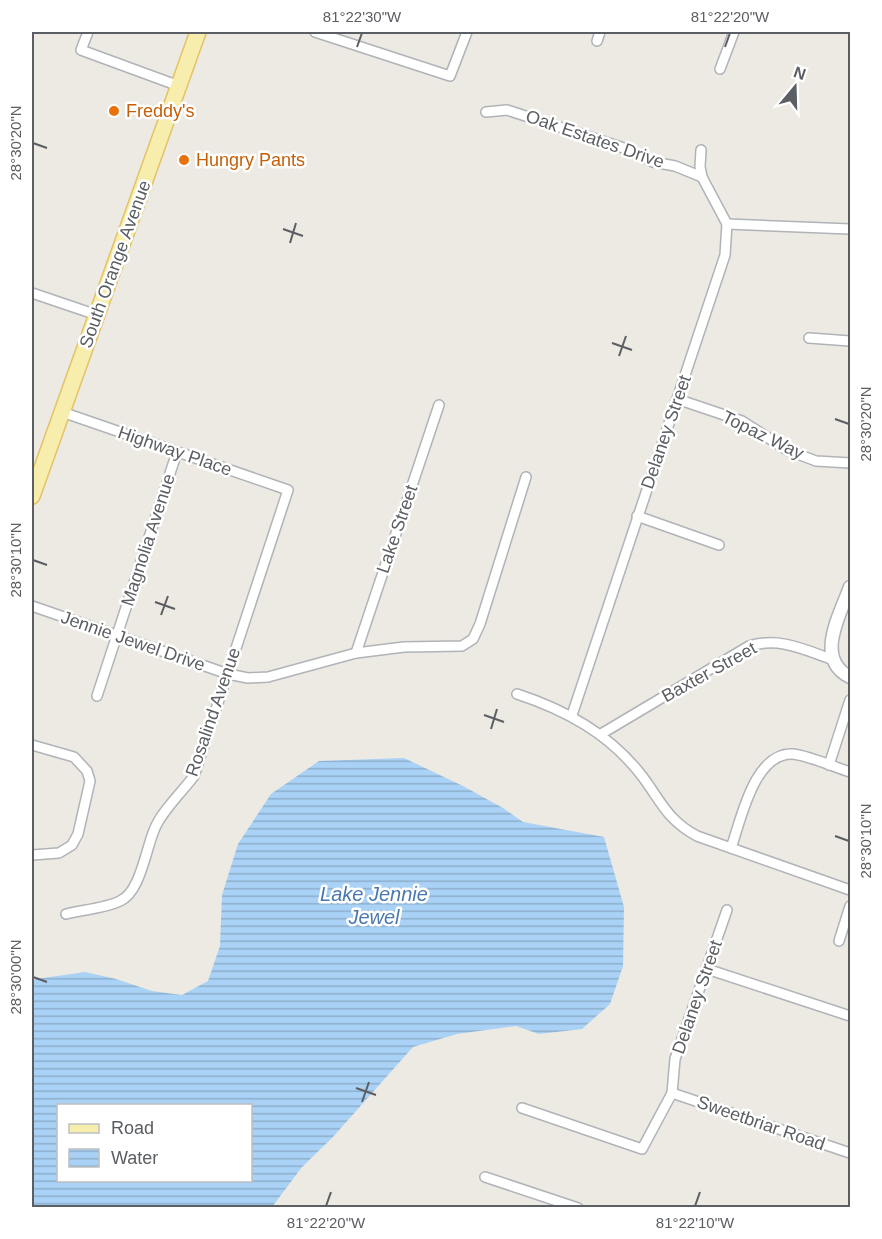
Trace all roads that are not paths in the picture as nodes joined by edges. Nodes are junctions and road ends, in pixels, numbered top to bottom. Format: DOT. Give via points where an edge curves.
graph roads {
  1 [pos="88,32"];
  2 [pos="198,32"];
  3 [pos="315,32"];
  4 [pos="467,32"];
  5 [pos="735,32"];
  6 [pos="720,69"];
  7 [pos="179,86"];
  8 [pos="486,112"];
  9 [pos="701,150"];
  10 [pos="702,177"];
  11 [pos="727,224"];
  12 [pos="850,229"];
  13 [pos="32,293"];
  14 [pos="97,315"];
  15 [pos="808,338"];
  16 [pos="850,341"];
  17 [pos="677,399"];
  18 [pos="439,405"];
  19 [pos="62,412"];
  20 [pos="177,452"];
  21 [pos="850,463"];
  22 [pos="526,477"];
  23 [pos="288,490"];
  24 [pos="32,496"];
  25 [pos="637,516"];
  26 [pos="719,545"];
  27 [pos="850,587"];
  28 [pos="32,606"];
  29 [pos="117,634"];
  30 [pos="356,653"];
  31 [pos="831,659"];
  32 [pos="228,674"];
  33 [pos="850,677"];
  34 [pos="517,694"];
  35 [pos="96,696"];
  36 [pos="850,700"];
  37 [pos="572,715"];
  38 [pos="601,734"];
  39 [pos="32,745"];
  40 [pos="829,765"];
  41 [pos="850,772"];
  42 [pos="731,848"];
  43 [pos="32,855"];
  44 [pos="850,890"];
  45 [pos="850,906"];
  46 [pos="727,910"];
  47 [pos="66,914"];
  48 [pos="839,941"];
  49 [pos="707,969"];
  50 [pos="850,1016"];
  51 [pos="672,1093"];
  52 [pos="522,1108"];
  53 [pos="850,1153"];
  54 [pos="484,1177"];
  55 [pos="578,1208"];
  1 -- 7 [label="street" via="81,50"];
  2 -- 7 [label="main road, South Orange Avenue"];
  3 -- 4 [label="street" via="450,76"];
  5 -- 6 [label="street"];
  7 -- 14 [label="main road, South Orange Avenue"];
  8 -- 10 [label="street, Oak Estates Drive" via="507,110"];
  9 -- 10 [label="street"];
  10 -- 11 [label="street"];
  11 -- 12 [label="street"];
  11 -- 17 [label="street, Delaney Street" via="725,255"];
  13 -- 14 [label="street"];
  14 -- 19 [label="main road, South Orange Avenue"];
  15 -- 16 [label="street"];
  17 -- 21 [label="street, Topaz Way" via="741,422 788,450 816,460"];
  17 -- 25 [label="street, Delaney Street"];
  18 -- 30 [label="street, Lake Street"];
  19 -- 20 [label="street, Highway Place"];
  19 -- 24 [label="main road, South Orange Avenue"];
  20 -- 23 [label="street, Highway Place"];
  20 -- 29 [label="street, Magnolia Avenue"];
  22 -- 30 [label="street, Jennie Jewel Drive" via="477,632 468,644"];
  23 -- 32 [label="street, Rosalind Avenue"];
  25 -- 26 [label="street"];
  25 -- 37 [label="street, Delaney Street"];
  27 -- 31 [label="street" via="832,638"];
  28 -- 29 [label="street, Jennie Jewel Drive"];
  29 -- 32 [label="street, Jennie Jewel Drive"];
  29 -- 35 [label="street, Magnolia Avenue"];
  30 -- 32 [label="street, Jennie Jewel Drive" via="268,677"];
  31 -- 33 [label="street, Baxter Street"];
  31 -- 38 [label="street, Baxter Street" via="776,641 763,641"];
  32 -- 47 [label="street, Rosalind Avenue" via="194,776 155,826 130,894 120,902"];
  34 -- 37 [label="street"];
  36 -- 40 [label="street"];
  37 -- 38 [label="street"];
  38 -- 42 [label="street" via="628,759 672,820 697,836"];
  39 -- 43 [label="street" via="74,758 87,771 90,781 72,845 59,853"];
  40 -- 41 [label="street"];
  40 -- 42 [label="street" via="794,754 780,755 765,767 753,783"];
  42 -- 44 [label="street"];
  45 -- 48 [label="street"];
  46 -- 49 [label="street, Delaney Street"];
  49 -- 50 [label="street"];
  49 -- 51 [label="street, Delaney Street" via="675,1059"];
  51 -- 52 [label="street, Delaney Street" via="642,1149"];
  51 -- 53 [label="street, Sweetbriar Road"];
  54 -- 55 [label="street"];
}
